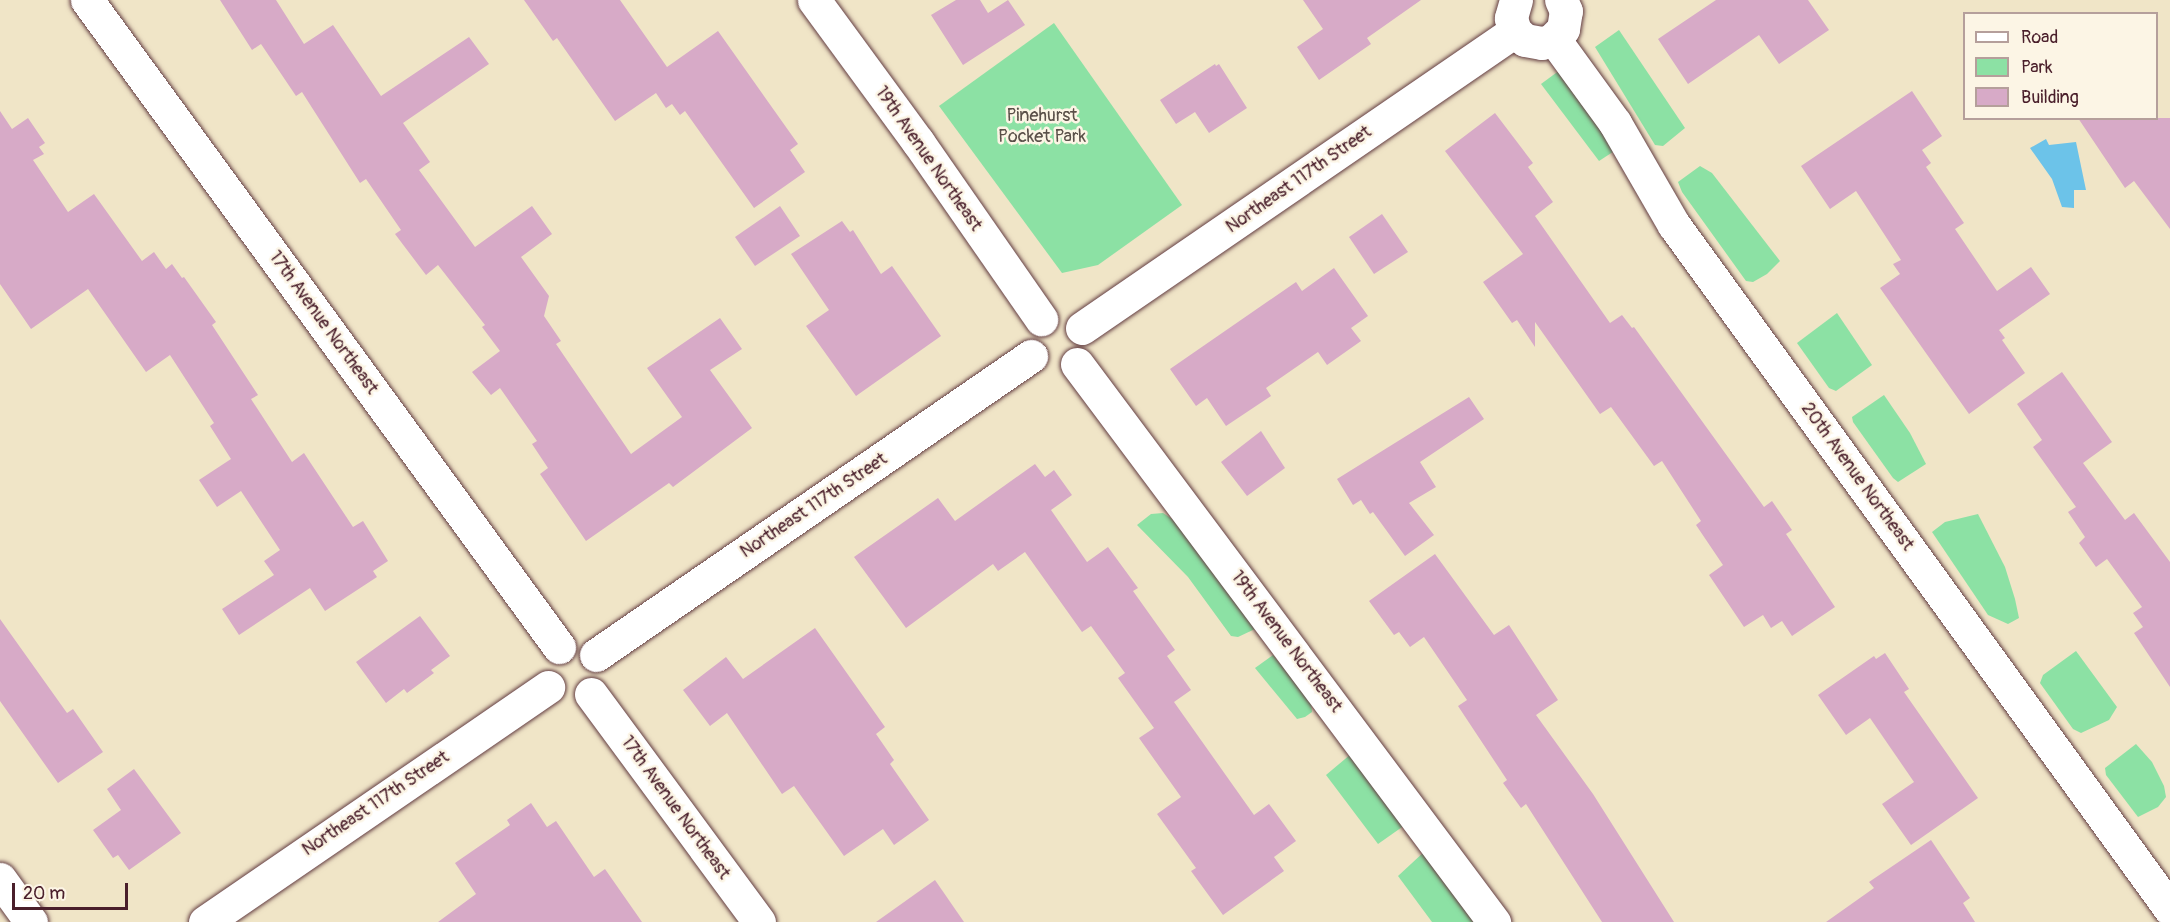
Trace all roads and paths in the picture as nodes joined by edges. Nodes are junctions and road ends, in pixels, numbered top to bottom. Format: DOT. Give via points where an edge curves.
graph roads {
  1 [pos="87,0"];
  2 [pos="814,0"];
  3 [pos="1561,0"];
  4 [pos="1515,15"];
  5 [pos="1554,39"];
  6 [pos="1041,319"];
  7 [pos="1082,328"];
  8 [pos="1031,356"];
  9 [pos="1077,364"];
  10 [pos="559,647"];
  11 [pos="596,655"];
  12 [pos="548,687"];
  13 [pos="591,694"];
  14 [pos="0,879"];
  15 [pos="2170,909"];
  16 [pos="31,922"];
  17 [pos="204,922"];
  18 [pos="759,922"];
  19 [pos="1494,922"];
  1 -- 10 [label="street, 17th Avenue Northeast"];
  2 -- 6 [label="street, 19th Avenue Northeast"];
  3 -- 5 [label="street" via="1566,21"];
  4 -- 5 [label="street" via="1533,43"];
  4 -- 7 [label="street, Northeast 117th Street"];
  5 -- 15 [label="street, 20th Avenue Northeast" via="1615,123 1674,225"];
  6 -- 7 [label="street" via="1065,315"];
  6 -- 8 [label="street" via="1028,338"];
  7 -- 9 [label="street" via="1086,344"];
  8 -- 9 [label="street" via="1036,364 1053,372"];
  8 -- 11 [label="street, Northeast 117th Street"];
  9 -- 19 [label="street, 19th Avenue Northeast"];
  10 -- 11 [label="street" via="577,643"];
  10 -- 12 [label="street" via="546,661"];
  11 -- 13 [label="street" via="601,678"];
  12 -- 13 [label="street" via="566,700 575,701"];
  12 -- 17 [label="street, Northeast 117th Street"];
  13 -- 18 [label="street, 17th Avenue Northeast"];
  14 -- 16 [label="street"];
}
